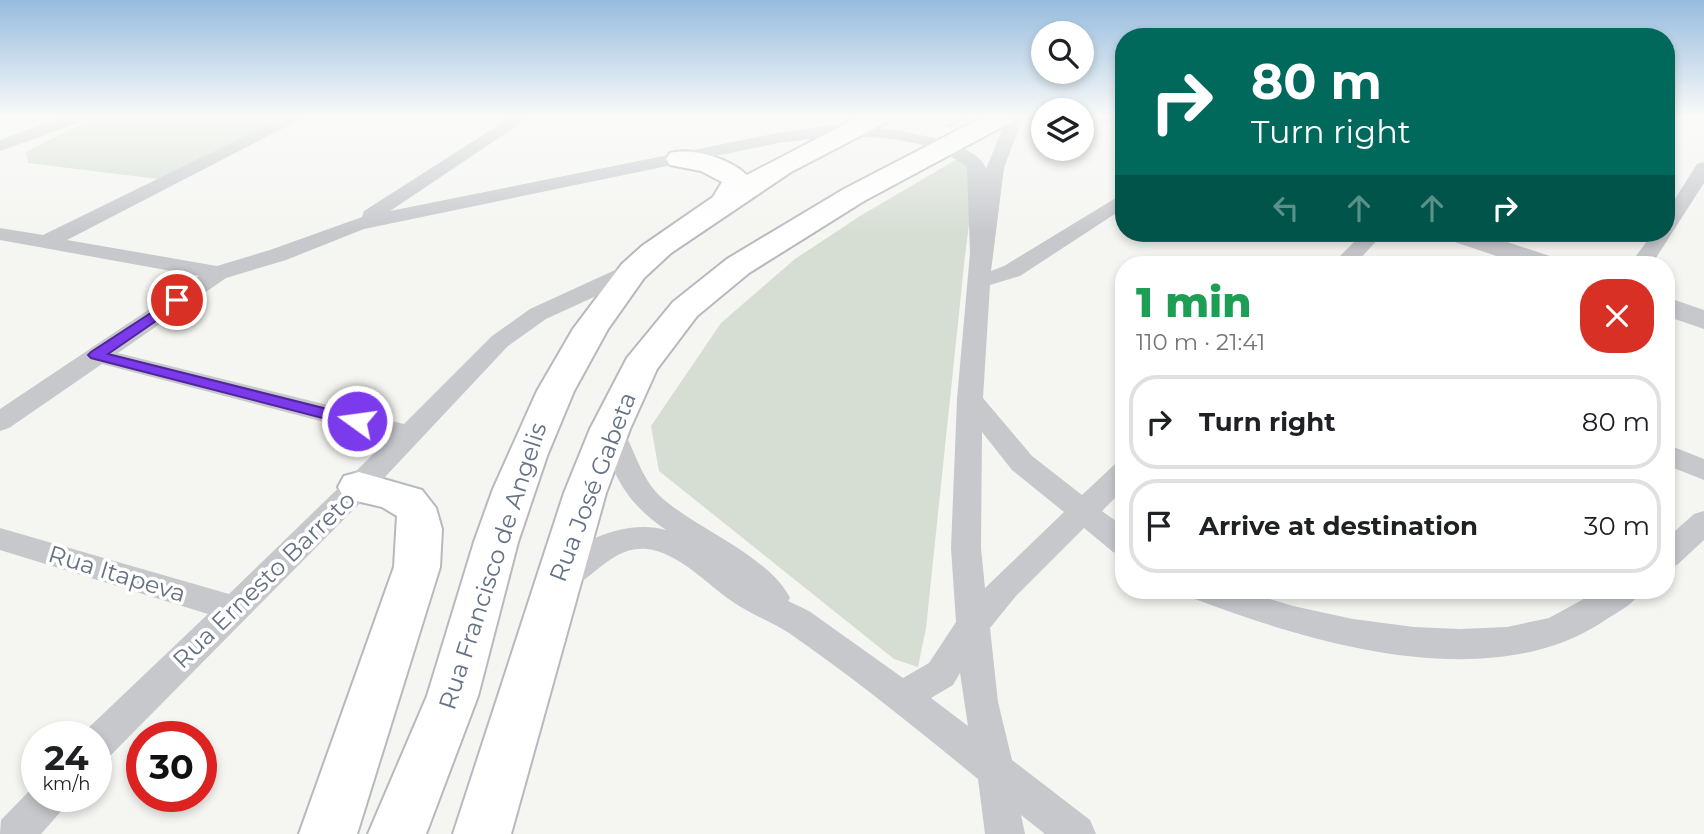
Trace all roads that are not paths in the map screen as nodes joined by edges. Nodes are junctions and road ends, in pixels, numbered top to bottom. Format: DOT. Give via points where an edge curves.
graph roads {
  1 [pos="219,156"];
  2 [pos="462,156"];
  3 [pos="694,156"];
  4 [pos="804,156"];
  5 [pos="928,156"];
  6 [pos="966,156"];
  7 [pos="999,156"];
  8 [pos="679,159"];
  9 [pos="1704,168"];
  10 [pos="725,200"];
  11 [pos="1684,203"];
  12 [pos="1115,205"];
  13 [pos="1704,209"];
  14 [pos="1675,216"];
  15 [pos="358,224"];
  16 [pos="0,234"];
  17 [pos="1365,242"];
  18 [pos="1481,242"];
  19 [pos="46,243"];
  20 [pos="981,253"];
  21 [pos="1351,256"];
  22 [pos="1523,256"];
  23 [pos="634,270"];
  24 [pos="218,273"];
  25 [pos="978,282"];
  26 [pos="1675,309"];
  27 [pos="1704,320"];
  28 [pos="96,355"];
  29 [pos="970,399"];
  30 [pos="4,416"];
  31 [pos="610,429"];
  32 [pos="410,435"];
  33 [pos="1675,458"];
  34 [pos="1704,470"];
  35 [pos="1115,480"];
  36 [pos="359,487"];
  37 [pos="1083,510"];
  38 [pos="1704,522"];
  39 [pos="1115,537"];
  40 [pos="0,539"];
  41 [pos="1675,549"];
  42 [pos="555,586"];
  43 [pos="1229,599"];
  44 [pos="1611,599"];
  45 [pos="233,609"];
  46 [pos="795,620"];
  47 [pos="974,623"];
  48 [pos="900,694"];
  49 [pos="112,729"];
  50 [pos="996,772"];
  51 [pos="35,812"];
  52 [pos="15,834"];
  53 [pos="328,834"];
  54 [pos="397,834"];
  55 [pos="482,834"];
  56 [pos="1005,834"];
  57 [pos="1076,834"];
  1 -- 19 [label="street"];
  2 -- 15 [label="street"];
  3 -- 8 [label="street"];
  4 -- 10 [label="main road, Rua Francisco de Angelis"];
  5 -- 31 [label="main road, Rua José Gabeta" via="787,234 685,309 640,366"];
  6 -- 20 [label="street" via="976,165"];
  7 -- 20 [label="street"];
  8 -- 10 [label="main road" via="731,173 737,180"];
  8 -- 15 [label="street"];
  9 -- 11 [label="street"];
  10 -- 23 [label="main road, Rua Francisco de Angelis"];
  11 -- 13 [label="street"];
  11 -- 14 [label="street"];
  12 -- 25 [label="street" via="1012,271"];
  15 -- 24 [label="street"];
  16 -- 19 [label="street"];
  17 -- 21 [label="street"];
  18 -- 22 [label="street"];
  19 -- 24 [label="street"];
  20 -- 25 [label="street"];
  23 -- 32 [label="street, Rua Ernesto Barreto" via="538,314 500,341"];
  23 -- 54 [label="main road, Rua Francisco de Angelis" via="568,365 542,416 502,524 458,679"];
  24 -- 28 [label="street"];
  25 -- 29 [label="street"];
  26 -- 27 [label="street"];
  28 -- 30 [label="street"];
  28 -- 32 [label="street"];
  29 -- 37 [label="street" via="1022,463"];
  29 -- 47 [label="street" via="966,548"];
  31 -- 42 [label="main road, Rua José Gabeta"];
  31 -- 46 [label="street" via="629,477 651,505 744,570"];
  32 -- 36 [label="street, Rua Ernesto Barreto"];
  33 -- 34 [label="street"];
  35 -- 37 [label="street"];
  36 -- 45 [label="street, Rua Ernesto Barreto"];
  36 -- 53 [label="main road" via="406,499 416,506 421,525 417,567"];
  37 -- 39 [label="street"];
  37 -- 47 [label="street"];
  38 -- 41 [label="street"];
  40 -- 45 [label="street, Rua Itapeva"];
  42 -- 46 [label="street" via="609,544 646,537 685,551 746,595"];
  42 -- 55 [label="main road, Rua José Gabeta"];
  43 -- 44 [label="street" via="1343,633 1405,642 1463,643 1511,641 1567,626"];
  45 -- 49 [label="street, Rua Ernesto Barreto"];
  46 -- 48 [label="street"];
  47 -- 48 [label="street" via="941,674"];
  47 -- 50 [label="street" via="980,702"];
  48 -- 50 [label="street"];
  50 -- 56 [label="street"];
  50 -- 57 [label="street"];
  51 -- 52 [label="street"];
}
